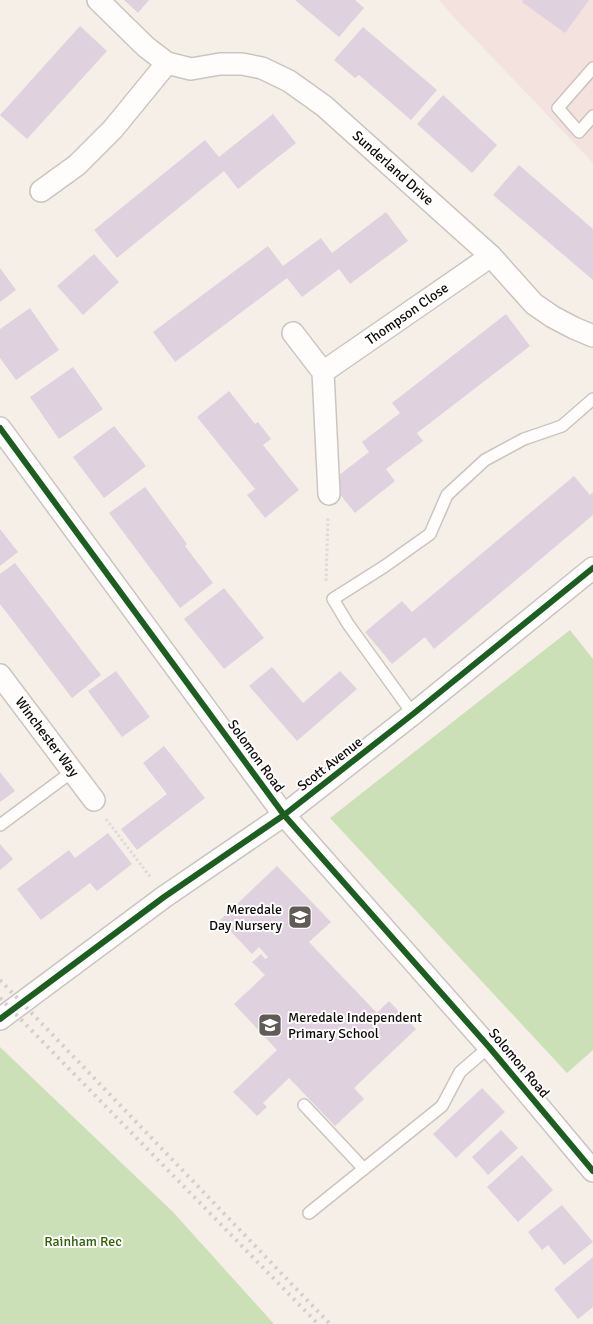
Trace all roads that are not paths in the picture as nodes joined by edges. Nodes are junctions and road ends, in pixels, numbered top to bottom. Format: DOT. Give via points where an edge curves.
graph roads {
  1 [pos="98,0"];
  2 [pos="167,62"];
  3 [pos="593,68"];
  4 [pos="593,116"];
  5 [pos="41,191"];
  6 [pos="490,256"];
  7 [pos="293,333"];
  8 [pos="593,336"];
  9 [pos="323,372"];
  10 [pos="593,399"];
  11 [pos="0,428"];
  12 [pos="329,494"];
  13 [pos="590,577"];
  14 [pos="0,675"];
  15 [pos="413,714"];
  16 [pos="73,771"];
  17 [pos="94,800"];
  18 [pos="284,816"];
  19 [pos="0,826"];
  20 [pos="0,1019"];
  21 [pos="489,1048"];
  22 [pos="304,1105"];
  23 [pos="589,1157"];
  24 [pos="364,1169"];
  25 [pos="309,1213"];
  1 -- 2 [label="street, Sunderland Drive"];
  2 -- 5 [label="street" via="113,129 76,165"];
  2 -- 6 [label="street, Sunderland Drive" via="191,69 242,64 262,68 289,81 324,106"];
  3 -- 4 [label="lane" via="558,108 580,132"];
  6 -- 8 [label="street, Sunderland Drive" via="534,304"];
  6 -- 9 [label="street, Thompson Close"];
  7 -- 9 [label="street"];
  9 -- 12 [label="street"];
  10 -- 15 [label="lane" via="562,426 524,439 485,460 447,496 430,534 333,599"];
  11 -- 18 [label="street, Solomon Road"];
  13 -- 15 [label="street, Scott Avenue"];
  14 -- 16 [label="street, Winchester Way"];
  15 -- 18 [label="street, Scott Avenue"];
  16 -- 17 [label="street, Winchester Way"];
  16 -- 19 [label="lane"];
  18 -- 20 [label="street, Scott Avenue" via="164,897"];
  18 -- 21 [label="street, Solomon Road"];
  21 -- 23 [label="street, Solomon Road"];
  21 -- 24 [label="lane" via="460,1072 442,1106"];
  22 -- 24 [label="lane"];
  24 -- 25 [label="lane"];
}
